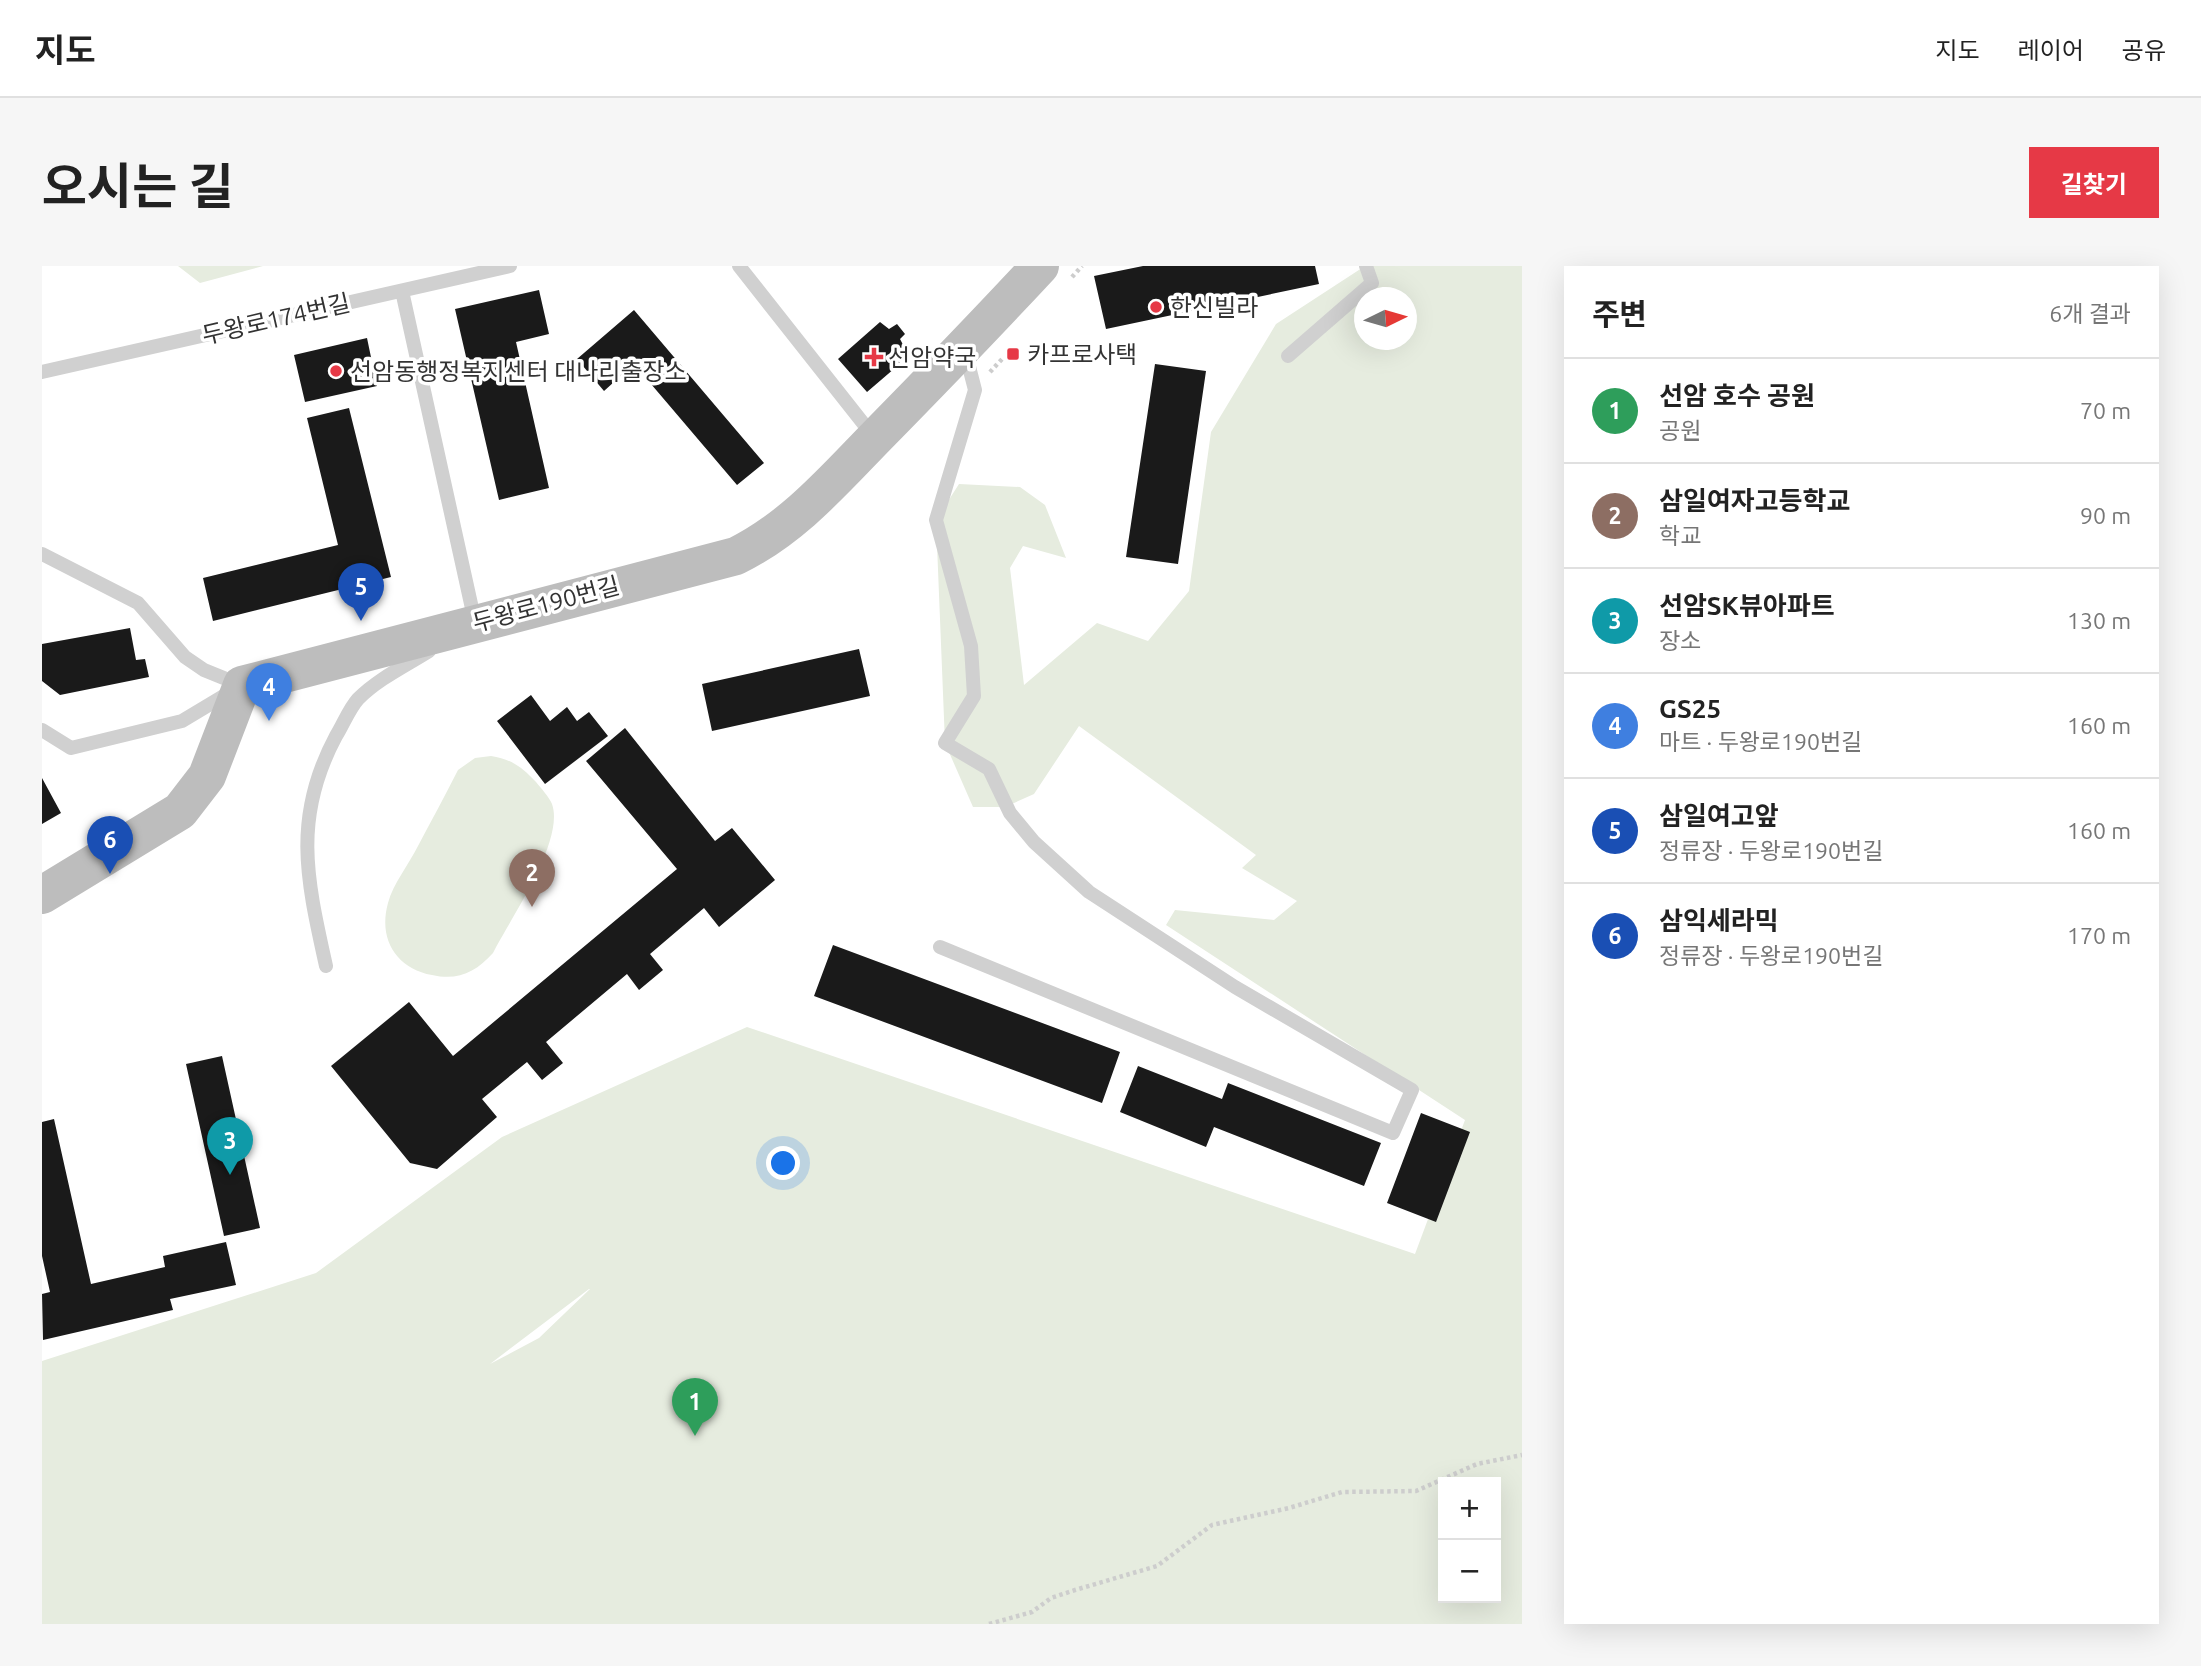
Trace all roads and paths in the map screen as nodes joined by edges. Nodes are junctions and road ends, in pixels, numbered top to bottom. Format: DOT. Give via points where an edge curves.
graph roads {
  1 [pos="510,266"];
  2 [pos="739,266"];
  3 [pos="1040,266"];
  4 [pos="1366,266"];
  5 [pos="402,291"];
  6 [pos="964,348"];
  7 [pos="1287,356"];
  8 [pos="42,372"];
  9 [pos="875,438"];
  10 [pos="42,554"];
  11 [pos="475,623"];
  12 [pos="242,685"];
  13 [pos="42,730"];
  14 [pos="42,895"];
  15 [pos="940,947"];
  16 [pos="326,966"];
  17 [pos="1522,1455"];
  18 [pos="989,1624"];
  1 -- 5 [label="lane, 두왕로174번길"];
  2 -- 9 [label="lane"];
  3 -- 6 [label="street, 두왕로190번길"];
  4 -- 7 [label="lane" via="1372,283"];
  5 -- 8 [label="lane, 두왕로174번길"];
  5 -- 11 [label="lane"];
  6 -- 9 [label="street, 두왕로190번길"];
  6 -- 15 [label="lane" via="975,390 936,520 971,646 974,696 945,743 989,769 1010,813 1034,842 1089,892 1235,987 1412,1090 1393,1132"];
  9 -- 11 [label="street, 두왕로190번길" via="781,531 736,556"];
  10 -- 12 [label="lane" via="138,603 185,657"];
  11 -- 12 [label="street, 두왕로190번길"];
  11 -- 16 [label="lane" via="373,685 355,702 313,787 306,841 310,892"];
  12 -- 13 [label="lane" via="182,721 71,748"];
  12 -- 14 [label="street" via="207,776 180,811"];
  17 -- 18 [label="path" via="1478,1464 1416,1491 1342,1492 1212,1525 1157,1566 1051,1598 1031,1612"];
}
